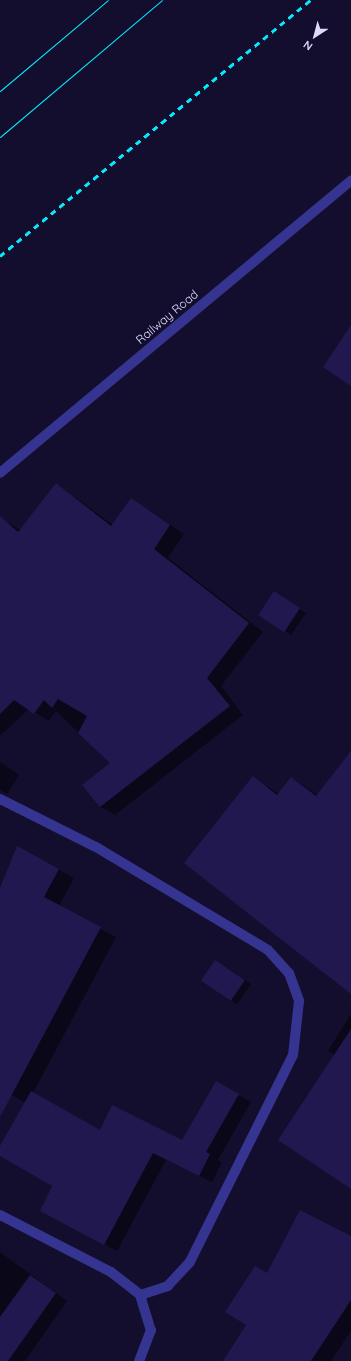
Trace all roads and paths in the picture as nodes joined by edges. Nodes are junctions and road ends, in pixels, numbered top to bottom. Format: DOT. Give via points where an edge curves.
graph roads {
  1 [pos="351,181"];
  2 [pos="0,473"];
  3 [pos="0,798"];
  4 [pos="0,1215"];
  5 [pos="140,1295"];
  6 [pos="139,1361"];
  1 -- 2 [label="street, Railway Road"];
  3 -- 5 [label="street" via="96,848 268,950 289,973 299,1001 293,1055 190,1262 168,1286"];
  4 -- 5 [label="street" via="111,1272"];
  5 -- 6 [label="street" via="151,1330"];
}
